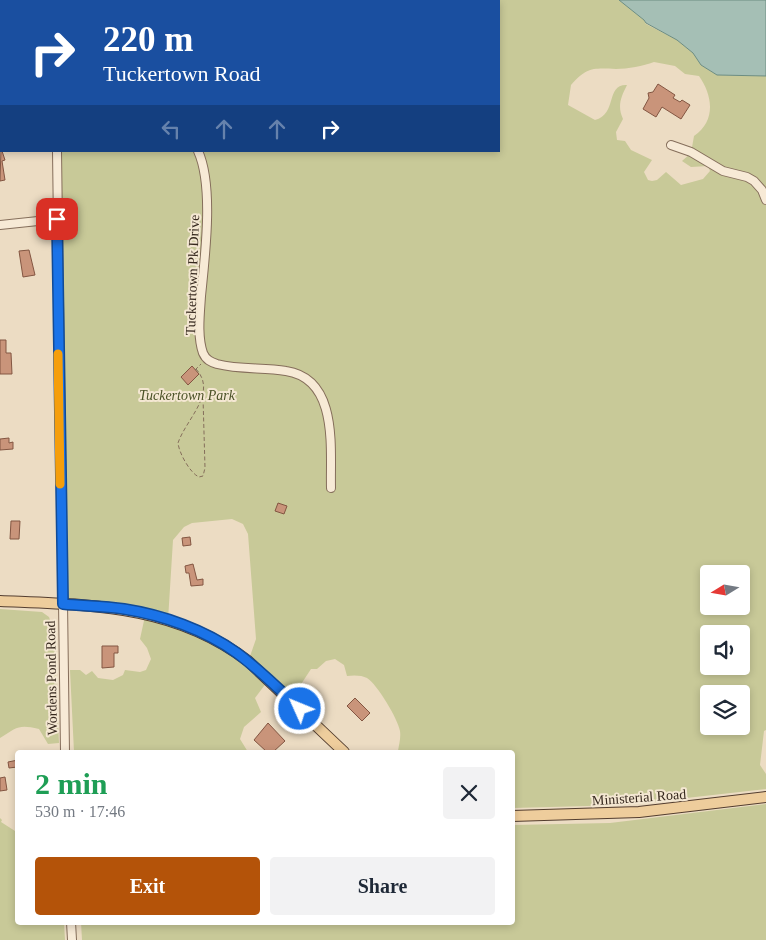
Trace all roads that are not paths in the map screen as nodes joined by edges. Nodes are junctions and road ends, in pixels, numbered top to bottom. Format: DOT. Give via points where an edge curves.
graph roads {
  1 [pos="671,146"];
  2 [pos="57,152"];
  3 [pos="198,152"];
  4 [pos="766,200"];
  5 [pos="57,219"];
  6 [pos="0,225"];
  7 [pos="331,488"];
  8 [pos="0,602"];
  9 [pos="63,604"];
  10 [pos="65,750"];
  11 [pos="342,750"];
  12 [pos="766,798"];
  13 [pos="515,816"];
  14 [pos="71,925"];
  15 [pos="72,940"];
  1 -- 4 [label="street" via="691,152 723,171 747,177 762,190"];
  2 -- 5 [label="street, Wordens Pond Road"];
  3 -- 7 [label="street, Tuckertown Pk Drive" via="206,174 207,200 200,310 203,354 217,364 293,372 312,382 321,394 330,430"];
  5 -- 6 [label="street"];
  5 -- 9 [label="street, Wordens Pond Road"];
  8 -- 9 [label="main road"];
  9 -- 10 [label="street, Wordens Pond Road"];
  9 -- 11 [label="main road" via="124,609 211,637 248,662"];
  12 -- 13 [label="main road, Ministerial Road" via="639,812"];
  14 -- 15 [label="street"];
}
